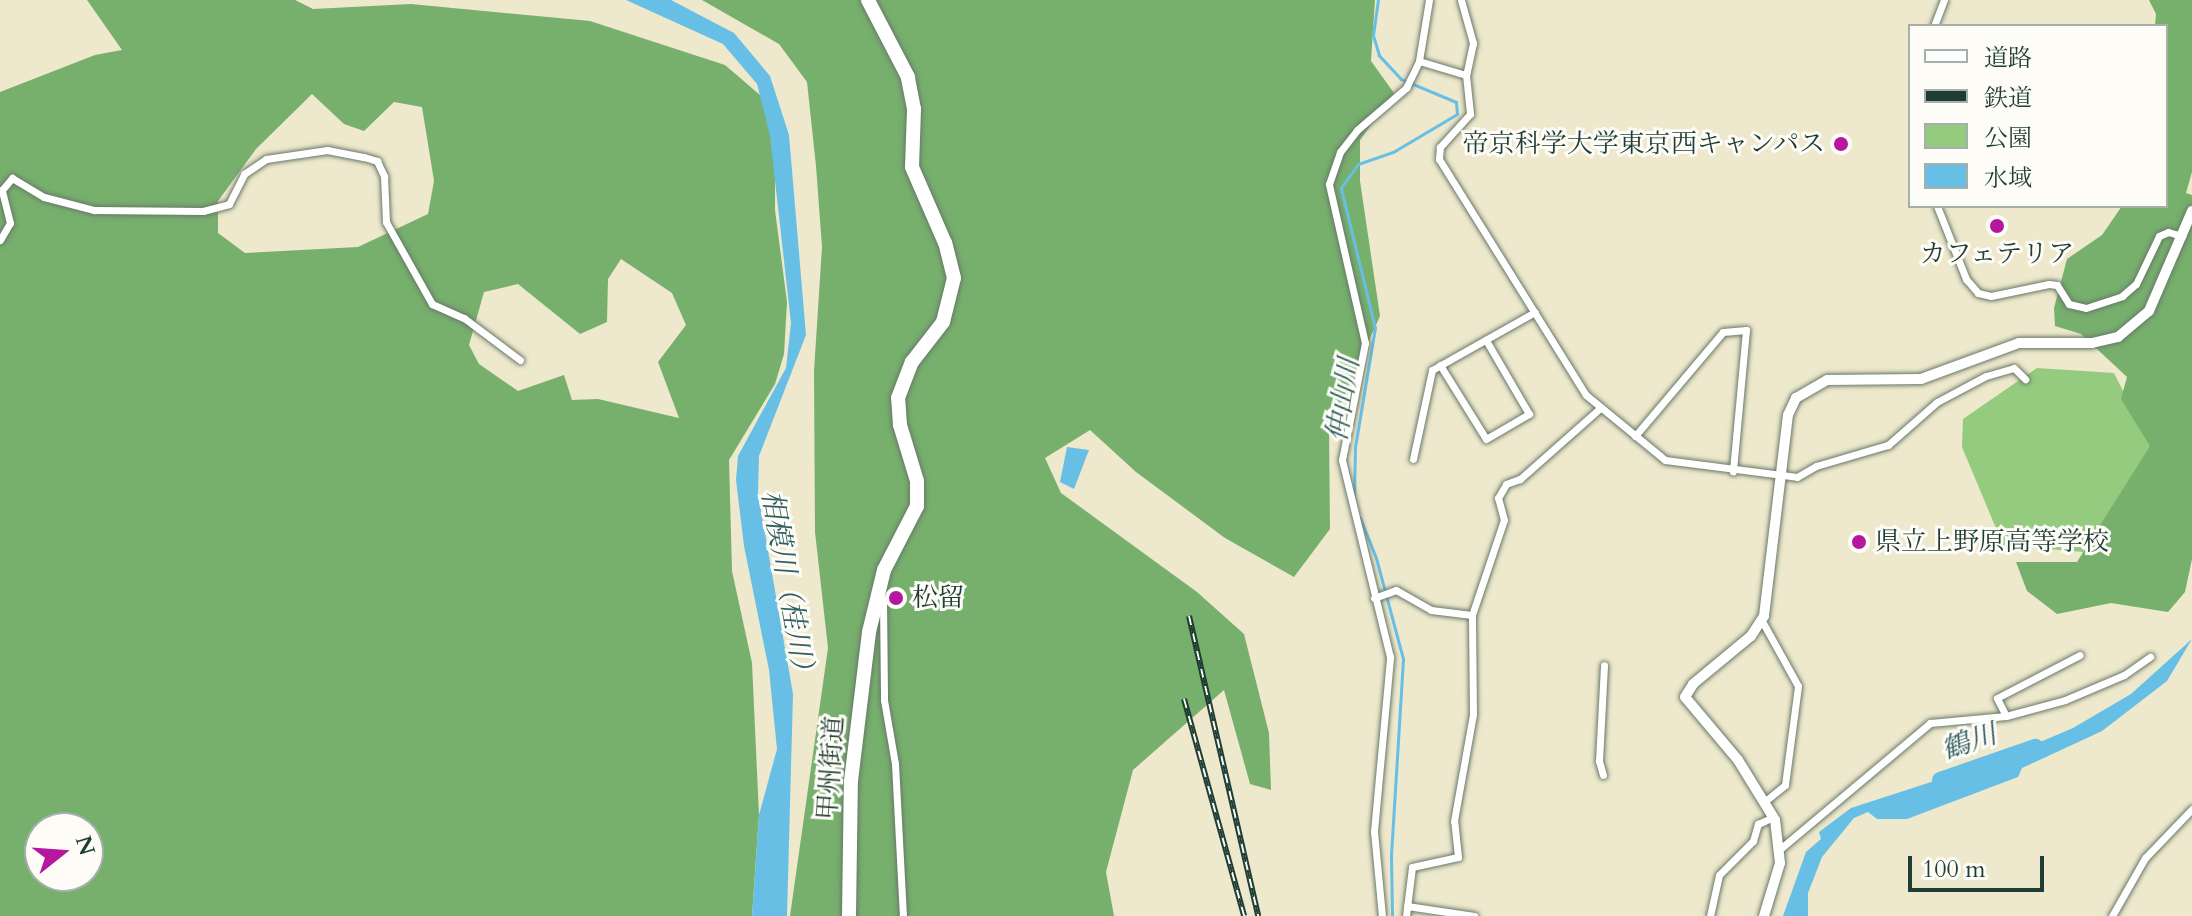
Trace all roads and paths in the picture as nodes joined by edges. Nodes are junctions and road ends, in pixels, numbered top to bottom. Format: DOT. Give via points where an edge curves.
graph roads {
  1 [pos="868,0"];
  2 [pos="1429,0"];
  3 [pos="1461,0"];
  4 [pos="1944,0"];
  5 [pos="1935,24"];
  6 [pos="1419,61"];
  7 [pos="1466,75"];
  8 [pos="1938,208"];
  9 [pos="2192,211"];
  10 [pos="2182,236"];
  11 [pos="0,240"];
  12 [pos="1535,312"];
  13 [pos="1486,340"];
  14 [pos="520,360"];
  15 [pos="1440,365"];
  16 [pos="2025,379"];
  17 [pos="1599,409"];
  18 [pos="1635,436"];
  19 [pos="1413,459"];
  20 [pos="1733,471"];
  21 [pos="1782,478"];
  22 [pos="878,588"];
  23 [pos="1374,598"];
  24 [pos="1472,615"];
  25 [pos="1762,621"];
  26 [pos="2080,655"];
  27 [pos="2150,657"];
  28 [pos="1604,665"];
  29 [pos="2006,716"];
  30 [pos="1603,775"];
  31 [pos="1765,801"];
  32 [pos="2192,809"];
  33 [pos="1773,817"];
  34 [pos="1780,849"];
  35 [pos="1407,906"];
  36 [pos="849,916"];
  37 [pos="903,916"];
  38 [pos="1382,916"];
  39 [pos="1406,916"];
  40 [pos="1474,916"];
  41 [pos="1710,916"];
  42 [pos="1764,916"];
  43 [pos="2112,916"];
  1 -- 22 [label="highway, 甲州街道" via="908,77 914,109 912,167 954,278 943,322 901,385 900,425 917,481 917,506"];
  2 -- 6 [label="street"];
  3 -- 7 [label="street" via="1473,43"];
  4 -- 5 [label="street"];
  6 -- 7 [label="street"];
  6 -- 23 [label="street" via="1406,88 1340,152 1329,184 1363,323 1364,363 1342,460"];
  7 -- 12 [label="street" via="1470,114 1440,147 1439,159"];
  8 -- 10 [label="street" via="1966,279 1978,293 1991,296 2057,285 2069,304 2086,308 2122,296 2136,284 2159,236"];
  9 -- 10 [label="street"];
  10 -- 21 [label="street" via="2149,311 2118,337 2092,343 2019,343 1921,379 1827,380 1804,390 1788,415"];
  11 -- 14 [label="street" via="10,223 2,190 12,178 44,197 94,210 203,211 229,204 244,174 266,159 327,150 364,157 377,161 384,176 386,222 432,304 488,333"];
  12 -- 13 [label="street"];
  12 -- 17 [label="street"];
  13 -- 15 [label="street"];
  13 -- 15 [label="street" via="1529,414 1486,439"];
  15 -- 19 [label="street" via="1432,370"];
  16 -- 21 [label="street" via="2014,368 1986,376 1937,402 1888,445"];
  17 -- 18 [label="street"];
  17 -- 24 [label="street" via="1520,479 1506,484 1498,498 1504,520"];
  18 -- 20 [label="street" via="1665,460"];
  18 -- 20 [label="street" via="1723,332 1746,330"];
  20 -- 21 [label="street"];
  21 -- 25 [label="street"];
  22 -- 36 [label="highway, 甲州街道" via="854,741"];
  22 -- 37 [label="street" via="884,595 883,686 895,764"];
  23 -- 24 [label="street" via="1396,590 1431,610"];
  23 -- 38 [label="street" via="1391,679 1374,831"];
  24 -- 35 [label="street" via="1473,714 1454,821 1458,857 1412,867"];
  25 -- 31 [label="street" via="1798,686 1785,785"];
  25 -- 31 [label="street" via="1685,697"];
  26 -- 29 [label="street" via="1997,698"];
  27 -- 29 [label="street" via="2090,690"];
  28 -- 30 [label="street" via="1599,761"];
  29 -- 34 [label="street" via="1930,723"];
  31 -- 33 [label="street"];
  32 -- 43 [label="street" via="2145,858"];
  33 -- 34 [label="street"];
  33 -- 41 [label="street" via="1758,824 1753,841 1719,875"];
  34 -- 42 [label="street"];
  35 -- 39 [label="street"];
  35 -- 40 [label="street"];
}
